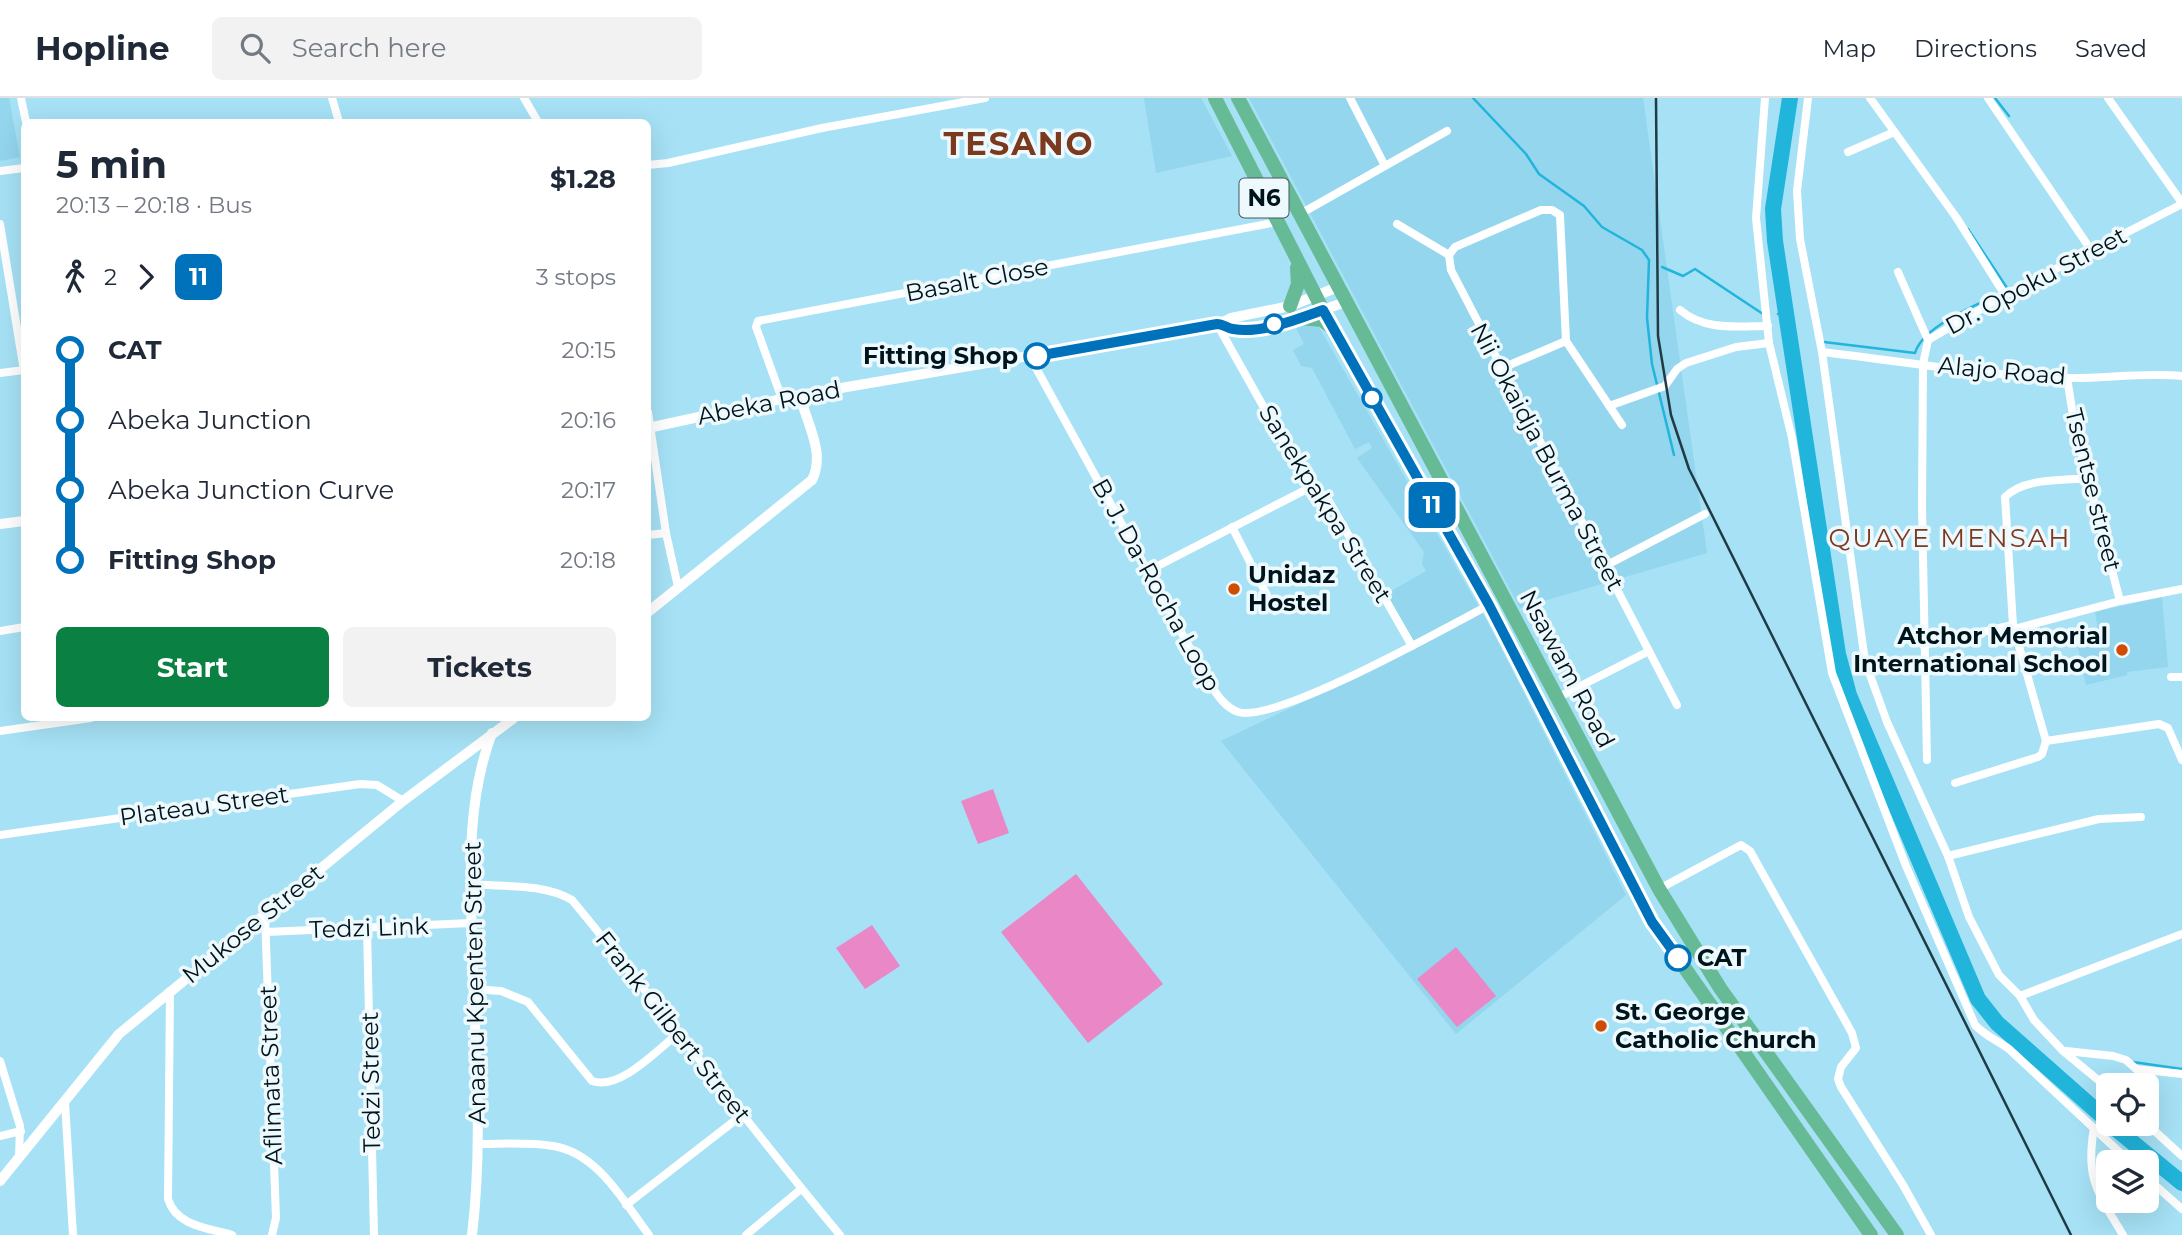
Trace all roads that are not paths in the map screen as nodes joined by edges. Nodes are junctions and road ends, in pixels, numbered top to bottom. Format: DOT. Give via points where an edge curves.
graph roads {
  1 [pos="21,98"];
  2 [pos="332,98"];
  3 [pos="524,98"];
  4 [pos="985,98"];
  5 [pos="1214,98"];
  6 [pos="1238,98"];
  7 [pos="1350,98"];
  8 [pos="1765,98"];
  9 [pos="1808,98"];
  10 [pos="1870,98"];
  11 [pos="1988,98"];
  12 [pos="2108,98"];
  13 [pos="25,119"];
  14 [pos="338,119"];
  15 [pos="536,119"];
  16 [pos="1447,131"];
  17 [pos="1892,133"];
  18 [pos="1848,152"];
  19 [pos="1384,164"];
  20 [pos="651,165"];
  21 [pos="21,168"];
  22 [pos="0,171"];
  23 [pos="2182,204"];
  24 [pos="1300,214"];
  25 [pos="1277,222"];
  26 [pos="0,224"];
  27 [pos="1397,224"];
  28 [pos="2091,250"];
  29 [pos="1296,259"];
  30 [pos="1449,259"];
  31 [pos="1898,272"];
  32 [pos="1338,287"];
  33 [pos="2005,295"];
  34 [pos="1346,302"];
  35 [pos="1320,303"];
  36 [pos="1290,306"];
  37 [pos="1680,310"];
  38 [pos="1300,318"];
  39 [pos="1219,324"];
  40 [pos="1768,326"];
  41 [pos="1332,328"];
  42 [pos="1928,340"];
  43 [pos="1566,341"];
  44 [pos="1769,343"];
  45 [pos="21,352"];
  46 [pos="1822,352"];
  47 [pos="1030,357"];
  48 [pos="1923,364"];
  49 [pos="1500,369"];
  50 [pos="21,370"];
  51 [pos="0,373"];
  52 [pos="2182,376"];
  53 [pos="2067,378"];
  54 [pos="800,395"];
  55 [pos="782,399"];
  56 [pos="1609,406"];
  57 [pos="1622,425"];
  58 [pos="651,428"];
  59 [pos="651,440"];
  60 [pos="2090,478"];
  61 [pos="1309,488"];
  62 [pos="1705,514"];
  63 [pos="21,521"];
  64 [pos="0,524"];
  65 [pos="1231,527"];
  66 [pos="666,533"];
  67 [pos="651,536"];
  68 [pos="1605,566"];
  69 [pos="1148,572"];
  70 [pos="678,587"];
  71 [pos="2182,589"];
  72 [pos="2120,601"];
  73 [pos="1489,605"];
  74 [pos="651,610"];
  75 [pos="1275,611"];
  76 [pos="2014,627"];
  77 [pos="21,628"];
  78 [pos="0,631"];
  79 [pos="1412,646"];
  80 [pos="1923,646"];
  81 [pos="1649,651"];
  82 [pos="2171,677"];
  83 [pos="2182,677"];
  84 [pos="1557,698"];
  85 [pos="1677,705"];
  86 [pos="70,721"];
  87 [pos="510,721"];
  88 [pos="0,731"];
  89 [pos="492,733"];
  90 [pos="2046,741"];
  91 [pos="1927,760"];
  92 [pos="2182,760"];
  93 [pos="1955,783"];
  94 [pos="403,801"];
  95 [pos="2141,817"];
  96 [pos="0,835"];
  97 [pos="1948,856"];
  98 [pos="470,884"];
  99 [pos="1659,889"];
  100 [pos="265,915"];
  101 [pos="471,923"];
  102 [pos="367,928"];
  103 [pos="266,932"];
  104 [pos="2182,934"];
  105 [pos="473,989"];
  106 [pos="170,991"];
  107 [pos="2020,996"];
  108 [pos="680,1032"];
  109 [pos="2063,1051"];
  110 [pos="0,1060"];
  111 [pos="2182,1074"];
  112 [pos="2096,1078"];
  113 [pos="65,1102"];
  114 [pos="742,1115"];
  115 [pos="2094,1128"];
  116 [pos="20,1132"];
  117 [pos="2159,1135"];
  118 [pos="0,1136"];
  119 [pos="478,1144"];
  120 [pos="2117,1150"];
  121 [pos="2182,1156"];
  122 [pos="19,1157"];
  123 [pos="0,1181"];
  124 [pos="802,1189"];
  125 [pos="2159,1189"];
  126 [pos="626,1205"];
  127 [pos="2182,1209"];
  128 [pos="73,1235"];
  129 [pos="232,1235"];
  130 [pos="272,1235"];
  131 [pos="374,1235"];
  132 [pos="472,1235"];
  133 [pos="649,1235"];
  134 [pos="746,1235"];
  135 [pos="840,1235"];
  136 [pos="1871,1235"];
  137 [pos="1898,1235"];
  138 [pos="1931,1235"];
  139 [pos="2123,1235"];
  1 -- 13 [label="street"];
  2 -- 14 [label="street"];
  3 -- 15 [label="street"];
  4 -- 20 [label="street"];
  5 -- 25 [label="highway, Nsawam Road / N6"];
  6 -- 24 [label="highway, Nsawam Road / N6"];
  7 -- 19 [label="street"];
  8 -- 40 [label="street" via="1756,209"];
  9 -- 46 [label="street" via="1797,191 1800,239"];
  10 -- 17 [label="street"];
  11 -- 28 [label="street"];
  12 -- 23 [label="street"];
  16 -- 19 [label="street"];
  17 -- 18 [label="street"];
  17 -- 33 [label="street" via="1956,217"];
  19 -- 24 [label="street"];
  21 -- 22 [label="street"];
  23 -- 28 [label="street, Dr. Opoku Street"];
  24 -- 32 [label="highway, Nsawam Road / N6"];
  25 -- 29 [label="highway, Nsawam Road / N6"];
  25 -- 55 [label="street, Basalt Close" via="758,320 756,327"];
  26 -- 45 [label="street"];
  27 -- 30 [label="street"];
  28 -- 33 [label="street, Dr. Opoku Street"];
  29 -- 35 [label="highway, Nsawam Road / N6"];
  29 -- 36 [label="highway" via="1298,285"];
  30 -- 43 [label="street" via="1455,247 1511,220 1541,210 1560,215"];
  30 -- 49 [label="street, Nii Okaidja Burma Street"];
  31 -- 42 [label="street"];
  32 -- 34 [label="highway, Nsawam Road / N6"];
  32 -- 35 [label="street, Abeka Road"];
  33 -- 42 [label="street, Dr. Opoku Street"];
  34 -- 35 [label="street, Abeka Road"];
  34 -- 84 [label="highway, Nsawam Road / N6"];
  35 -- 36 [label="street, Abeka Road"];
  35 -- 38 [label="street, Abeka Road"];
  35 -- 41 [label="highway, Nsawam Road / N6"];
  36 -- 39 [label="street, Abeka Road"];
  37 -- 40 [label="street" via="1708,326"];
  38 -- 39 [label="street, Abeka Road" via="1249,329"];
  38 -- 41 [label="highway" via="1322,320"];
  39 -- 47 [label="street, Abeka Road"];
  39 -- 61 [label="street, Sanekpakpa Street"];
  40 -- 44 [label="street"];
  41 -- 73 [label="highway, Nsawam Road / N6"];
  42 -- 48 [label="street, Dr. Opoku Street"];
  43 -- 49 [label="street"];
  43 -- 56 [label="street"];
  44 -- 56 [label="street" via="1736,347 1686,363 1665,386"];
  44 -- 115 [label="street" via="1792,438 1832,673 1945,962 1982,1033 2009,1049"];
  46 -- 48 [label="street, Alajo Road"];
  46 -- 97 [label="street" via="1865,661 1887,722"];
  47 -- 54 [label="street, Abeka Road"];
  47 -- 69 [label="street, B. J. Da-Rocha Loop"];
  48 -- 53 [label="street, Alajo Road"];
  48 -- 80 [label="street, Dr. Opoku Street"];
  49 -- 68 [label="street, Nii Okaidja Burma Street"];
  50 -- 51 [label="street"];
  52 -- 53 [label="street, Alajo Road"];
  53 -- 60 [label="street, Tsentse street"];
  54 -- 55 [label="street, Abeka Road"];
  54 -- 70 [label="street" via="817,456 812,480"];
  55 -- 58 [label="street, Abeka Road"];
  56 -- 57 [label="street"];
  59 -- 66 [label="street"];
  60 -- 72 [label="street, Tsentse street"];
  60 -- 76 [label="street" via="2043,482 2013,489 2005,497"];
  61 -- 65 [label="street"];
  61 -- 79 [label="street, Sanekpakpa Street" via="1326,496"];
  62 -- 68 [label="street"];
  63 -- 64 [label="street"];
  65 -- 69 [label="street"];
  65 -- 75 [label="street"];
  66 -- 67 [label="street"];
  66 -- 70 [label="street"];
  68 -- 81 [label="street, Nii Okaidja Burma Street"];
  69 -- 79 [label="street, B. J. Da-Rocha Loop" via="1208,681 1223,702 1238,712 1263,713"];
  70 -- 74 [label="street"];
  71 -- 72 [label="street"];
  72 -- 76 [label="street"];
  73 -- 79 [label="street, B. J. Da-Rocha Loop"];
  73 -- 136 [label="highway, Nsawam Road / N6" via="1652,922"];
  76 -- 80 [label="street"];
  76 -- 90 [label="street"];
  77 -- 78 [label="street"];
  80 -- 91 [label="street, Dr. Opoku Street"];
  81 -- 84 [label="street"];
  81 -- 85 [label="street, Nii Okaidja Burma Street"];
  82 -- 83 [label="street"];
  84 -- 99 [label="highway, Nsawam Road / N6"];
  86 -- 88 [label="street"];
  87 -- 89 [label="street, Mukose Street"];
  89 -- 94 [label="street, Mukose Street"];
  89 -- 98 [label="street, Anaanu Kpenten Street" via="476,785"];
  90 -- 92 [label="street" via="2159,724 2168,728"];
  90 -- 93 [label="street" via="2038,757"];
  94 -- 96 [label="street, Plateau Street" via="377,785 360,784"];
  94 -- 100 [label="street, Mukose Street"];
  95 -- 97 [label="street" via="2099,819"];
  97 -- 107 [label="street" via="1969,917 2003,981"];
  98 -- 101 [label="street, Anaanu Kpenten Street"];
  98 -- 108 [label="street, Frank Gilbert Street" via="542,890 572,900"];
  99 -- 137 [label="highway, Nsawam Road / N6" via="1720,988"];
  99 -- 138 [label="street" via="1741,845 1750,851 1852,1033 1856,1048 1841,1067 1841,1087"];
  100 -- 103 [label="street, Aflimata Street"];
  100 -- 106 [label="street, Mukose Street"];
  101 -- 102 [label="street, Tedzi Link"];
  101 -- 105 [label="street, Anaanu Kpenten Street"];
  102 -- 103 [label="street, Tedzi Link"];
  102 -- 131 [label="street, Tedzi Street"];
  103 -- 130 [label="street, Aflimata Street" via="276,1219"];
  104 -- 107 [label="street"];
  105 -- 108 [label="street" via="501,990 528,1002 592,1081 604,1086 619,1080"];
  105 -- 119 [label="street, Anaanu Kpenten Street"];
  106 -- 113 [label="street, Mukose Street" via="119,1034"];
  106 -- 129 [label="street" via="171,1211 180,1219"];
  107 -- 109 [label="street"];
  108 -- 114 [label="street, Frank Gilbert Street"];
  109 -- 111 [label="street" via="2113,1056 2136,1069"];
  109 -- 112 [label="street"];
  110 -- 116 [label="street"];
  113 -- 122 [label="street, Mukose Street"];
  113 -- 128 [label="street"];
  114 -- 124 [label="street, Frank Gilbert Street"];
  114 -- 126 [label="street"];
  115 -- 120 [label="street"];
  115 -- 139 [label="street" via="2089,1156 2092,1181"];
  116 -- 118 [label="street"];
  116 -- 122 [label="street"];
  117 -- 121 [label="street"];
  119 -- 126 [label="street" via="555,1146 575,1152 592,1163"];
  119 -- 132 [label="street, Anaanu Kpenten Street"];
  122 -- 123 [label="street, Mukose Street"];
  124 -- 134 [label="street"];
  124 -- 135 [label="street, Frank Gilbert Street"];
  125 -- 127 [label="street"];
  126 -- 133 [label="street"];
}
